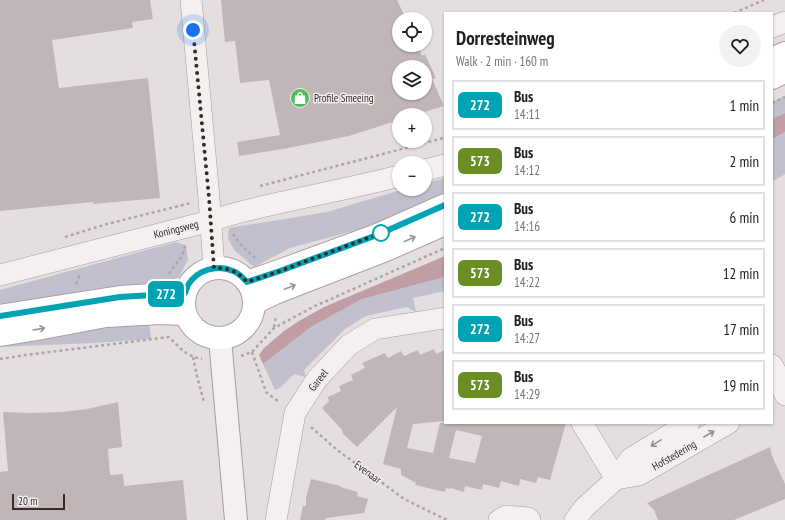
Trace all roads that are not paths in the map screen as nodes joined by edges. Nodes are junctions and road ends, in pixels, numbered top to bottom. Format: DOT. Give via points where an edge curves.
graph roads {
  1 [pos="191,0"];
  2 [pos="785,22"];
  3 [pos="773,27"];
  4 [pos="785,53"];
  5 [pos="773,59"];
  6 [pos="785,72"];
  7 [pos="773,78"];
  8 [pos="444,165"];
  9 [pos="432,168"];
  10 [pos="392,178"];
  11 [pos="444,205"];
  12 [pos="210,221"];
  13 [pos="444,224"];
  14 [pos="214,268"];
  15 [pos="0,275"];
  16 [pos="247,282"];
  17 [pos="185,303"];
  18 [pos="254,303"];
  19 [pos="161,304"];
  20 [pos="0,316"];
  21 [pos="444,318"];
  22 [pos="0,335"];
  23 [pos="220,339"];
  24 [pos="583,424"];
  25 [pos="687,424"];
  26 [pos="727,424"];
  27 [pos="616,479"];
  28 [pos="236,520"];
  29 [pos="276,520"];
  30 [pos="499,520"];
  31 [pos="530,520"];
  32 [pos="575,520"];
  1 -- 12 [label="street"];
  2 -- 3 [label="street"];
  4 -- 5 [label="main road"];
  6 -- 7 [label="main road"];
  8 -- 9 [label="street"];
  10 -- 12 [label="street, Koningsweg"];
  11 -- 16 [label="main road" via="377,235"];
  12 -- 14 [label="street"];
  12 -- 15 [label="street, Koningsweg"];
  18 -- 13 [label="main road, one-way"];
  14 -- 16 [label="main road" via="232,270"];
  14 -- 17 [label="main road" via="196,276 189,284"];
  16 -- 18 [label="main road"];
  17 -- 19 [label="main road"];
  17 -- 23 [label="main road" via="190,324 208,338"];
  18 -- 23 [label="main road" via="253,314 248,324 231,337"];
  19 -- 20 [label="main road" via="120,297"];
  22 -- 19 [label="main road, one-way"];
  21 -- 29 [label="street, Gareel" via="375,329 349,344 317,379 295,413"];
  23 -- 28 [label="street"];
  24 -- 27 [label="street"];
  25 -- 27 [label="street, Hofstedering, one-way" via="630,459"];
  27 -- 26 [label="street, Hofstedering, one-way" via="639,475"];
  27 -- 32 [label="street, Hofstedering" via="584,508"];
  30 -- 31 [label="street" via="506,516"];
}
